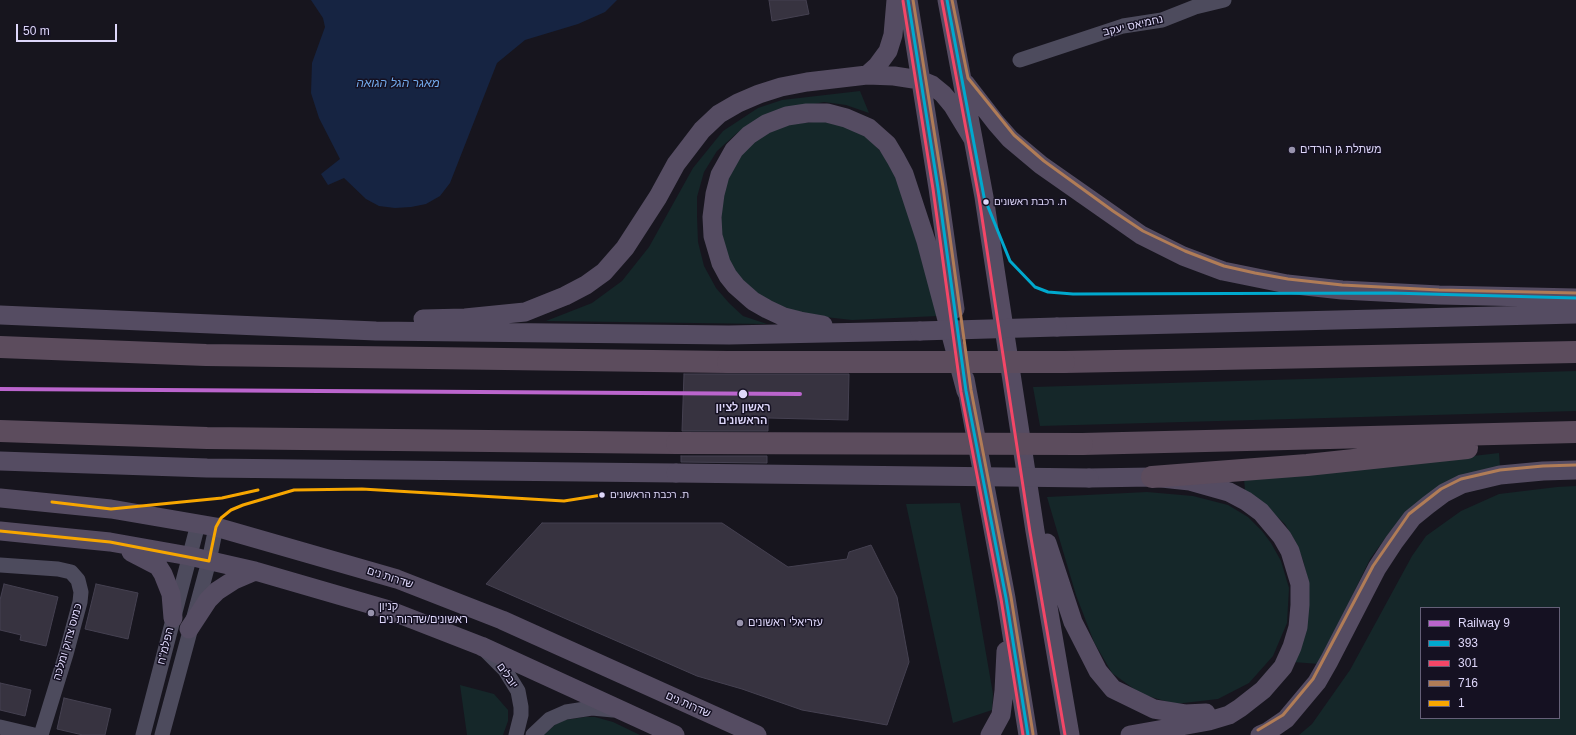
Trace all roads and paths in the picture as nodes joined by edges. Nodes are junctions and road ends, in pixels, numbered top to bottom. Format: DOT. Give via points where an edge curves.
graph roads {
  1 [pos="896,0"];
  2 [pos="908,0"];
  3 [pos="947,0"];
  4 [pos="1224,0"];
  5 [pos="1020,60"];
  6 [pos="867,75"];
  7 [pos="920,80"];
  8 [pos="963,80"];
  9 [pos="973,140"];
  10 [pos="1576,298"];
  11 [pos="1576,314"];
  12 [pos="0,315"];
  13 [pos="229,324"];
  14 [pos="920,332"];
  15 [pos="0,347"];
  16 [pos="1576,352"];
  17 [pos="1010,362"];
  18 [pos="966,392"];
  19 [pos="0,431"];
  20 [pos="1576,432"];
  21 [pos="1576,436"];
  22 [pos="0,461"];
  23 [pos="1025,465"];
  24 [pos="1576,470"];
  25 [pos="1152,477"];
  26 [pos="0,498"];
  27 [pos="198,524"];
  28 [pos="216,527"];
  29 [pos="0,531"];
  30 [pos="110,542"];
  31 [pos="189,556"];
  32 [pos="209,561"];
  33 [pos="0,565"];
  34 [pos="255,571"];
  35 [pos="1006,598"];
  36 [pos="173,618"];
  37 [pos="189,629"];
  38 [pos="481,646"];
  39 [pos="1276,675"];
  40 [pos="624,712"];
  41 [pos="0,727"];
  42 [pos="34,735"];
  43 [pos="41,735"];
  44 [pos="143,735"];
  45 [pos="162,735"];
  46 [pos="516,735"];
  47 [pos="533,735"];
  48 [pos="675,735"];
  49 [pos="757,735"];
  50 [pos="990,735"];
  51 [pos="1028,735"];
  52 [pos="1070,735"];
  53 [pos="1130,735"];
  54 [pos="1260,735"];
  1 -- 6 [label="main road" via="893,35 888,51"];
  2 -- 7 [label="main road"];
  3 -- 8 [label="main road"];
  4 -- 5 [label="street, נחמיאס יעקב" via="1195,7 1162,20 1123,26"];
  6 -- 7 [label="main road"];
  6 -- 13 [label="main road" via="780,87 745,100 719,114 688,146 625,248 604,272 565,296 525,312 465,318"];
  7 -- 9 [label="main road" via="943,94"];
  7 -- 18 [label="main road" via="938,188"];
  8 -- 9 [label="main road"];
  8 -- 10 [label="main road" via="1010,139 1040,165 1141,236 1223,271 1287,284 1342,290"];
  9 -- 17 [label="main road"];
  11 -- 14 [label="main road, bridge"];
  12 -- 13 [label="main road"];
  13 -- 14 [label="main road" via="376,331 729,335"];
  14 -- 18 [label="main road" via="851,328 800,321 767,309 736,286 721,263 713,236 712,217 720,175 734,150 749,135 766,124 787,116 827,113 869,128 887,144 904,174 926,241"];
  15 -- 17 [label="highway, bridge" via="206,355 728,362"];
  16 -- 17 [label="highway, bridge"];
  17 -- 23 [label="main road"];
  18 -- 35 [label="main road"];
  19 -- 20 [label="highway, bridge" via="207,438 1082,444"];
  21 -- 25 [label="highway"];
  22 -- 25 [label="main road, bridge" via="207,468"];
  23 -- 39 [label="main road" via="1051,558 1074,622 1098,671 1112,689 1154,709 1180,713 1215,712 1246,699"];
  23 -- 52 [label="main road"];
  24 -- 54 [label="main road" via="1500,475 1462,484 1444,493 1412,518 1377,568 1317,682 1286,719"];
  25 -- 39 [label="main road" via="1190,482 1229,492 1260,512 1282,537 1290,551 1300,584 1300,605 1298,627 1292,647"];
  26 -- 27 [label="main road, שדרות נים" via="111,509"];
  27 -- 28 [label="main road, שדרות נים"];
  27 -- 31 [label="street, הפלמ\"ח"];
  28 -- 32 [label="street, הפלמ\"ח"];
  28 -- 49 [label="main road, שדרות נים" via="397,579 502,620"];
  29 -- 30 [label="main road"];
  30 -- 31 [label="main road"];
  30 -- 36 [label="main road" via="158,566 164,574 171,594"];
  31 -- 32 [label="main road"];
  31 -- 36 [label="street, הפלמ\"ח"];
  32 -- 34 [label="main road"];
  32 -- 37 [label="street, הפלמ\"ח"];
  33 -- 43 [label="street, כמוס צדוק ומלכה" via="71,572 78,580 81,592 72,632"];
  34 -- 37 [label="main road" via="217,591 204,605"];
  34 -- 38 [label="main road" via="386,609"];
  35 -- 50 [label="main road" via="1007,647 1004,691 1001,715"];
  35 -- 51 [label="main road"];
  36 -- 44 [label="street, הפלמ\"ח"];
  37 -- 45 [label="street, הפלמ\"ח"];
  38 -- 40 [label="main road"];
  38 -- 46 [label="street, יובלים" via="505,670 518,691 522,706"];
  39 -- 53 [label="main road" via="1252,700 1229,714 1187,726"];
  40 -- 47 [label="street" via="592,708 574,710 550,719"];
  40 -- 48 [label="main road"];
  41 -- 42 [label="street"];
}
